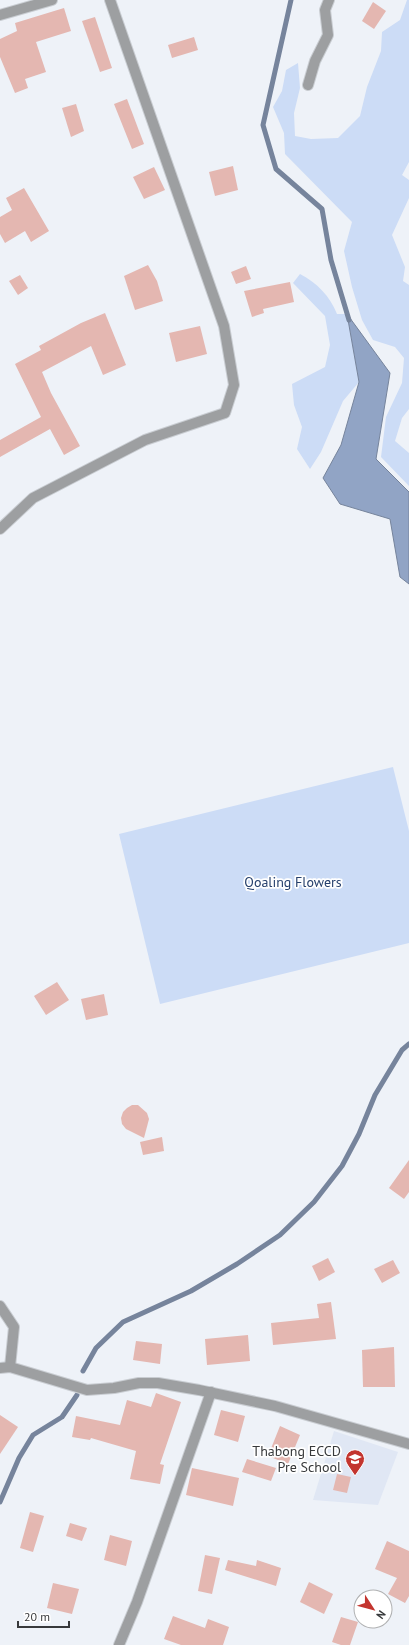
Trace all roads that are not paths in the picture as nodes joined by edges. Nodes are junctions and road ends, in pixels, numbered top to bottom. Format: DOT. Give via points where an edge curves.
graph roads {
  1 [pos="52,0"];
  2 [pos="110,0"];
  3 [pos="328,0"];
  4 [pos="0,15"];
  5 [pos="308,85"];
  6 [pos="0,529"];
  7 [pos="0,1306"];
  8 [pos="5,1368"];
  9 [pos="211,1392"];
  10 [pos="409,1444"];
  11 [pos="119,1645"];
  1 -- 4 [label="street"];
  2 -- 6 [label="street" via="224,326 234,385 224,413 164,433 33,498"];
  3 -- 5 [label="street" via="325,10 328,35 315,61"];
  7 -- 8 [label="street" via="14,1327"];
  8 -- 9 [label="street" via="87,1390 158,1383"];
  9 -- 10 [label="street" via="275,1406"];
  9 -- 11 [label="street" via="137,1602"];
}
